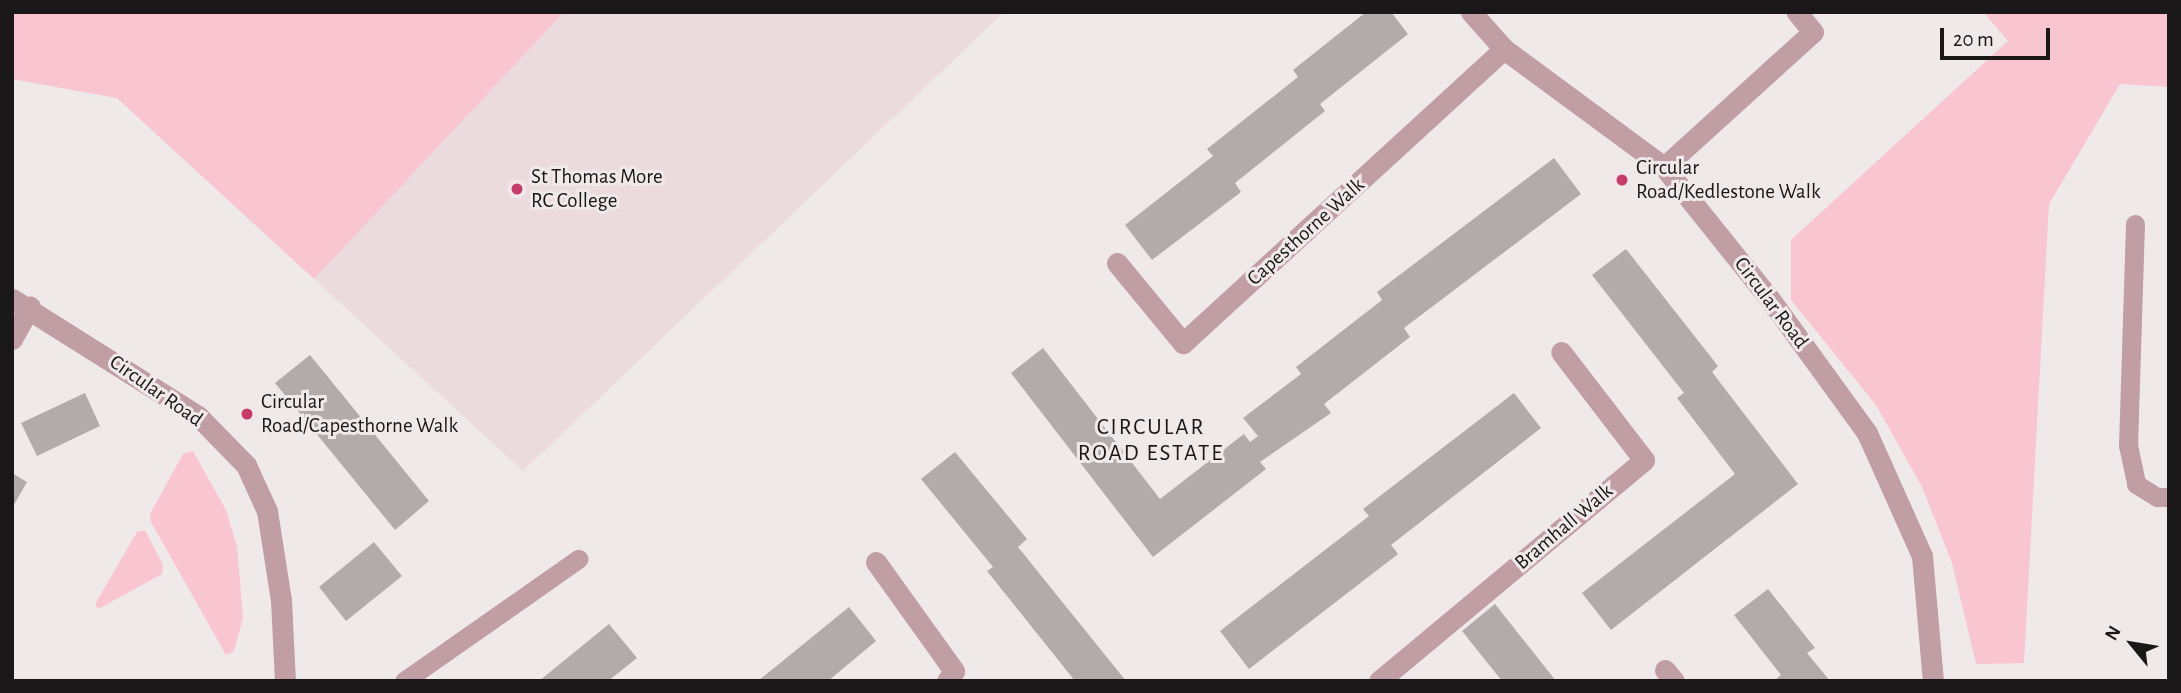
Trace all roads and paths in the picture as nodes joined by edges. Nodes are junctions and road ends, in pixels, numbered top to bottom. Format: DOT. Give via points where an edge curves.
graph roads {
  1 [pos="1471,12"];
  2 [pos="1797,12"];
  3 [pos="1504,49"];
  4 [pos="1664,167"];
  5 [pos="2135,225"];
  6 [pos="1117,262"];
  7 [pos="21,303"];
  8 [pos="12,339"];
  9 [pos="1561,352"];
  10 [pos="2169,497"];
  11 [pos="578,559"];
  12 [pos="876,562"];
  13 [pos="1380,680"];
  14 [pos="285,681"];
  15 [pos="404,681"];
  16 [pos="947,681"];
  17 [pos="1933,681"];
  1 -- 3 [label="street, Circular Road"];
  2 -- 4 [label="street" via="1813,32"];
  3 -- 4 [label="street, Circular Road"];
  3 -- 6 [label="street, Capesthorne Walk" via="1183,343"];
  4 -- 17 [label="street, Circular Road" via="1769,298 1867,433 1922,556"];
  5 -- 10 [label="lane" via="2128,445 2136,484 2157,497"];
  7 -- 8 [label="street"];
  7 -- 14 [label="street, Circular Road" via="198,416 246,465 267,511 281,600"];
  9 -- 13 [label="street, Bramhall Walk" via="1644,460"];
  11 -- 15 [label="lane"];
  12 -- 16 [label="street" via="954,671"];
}
